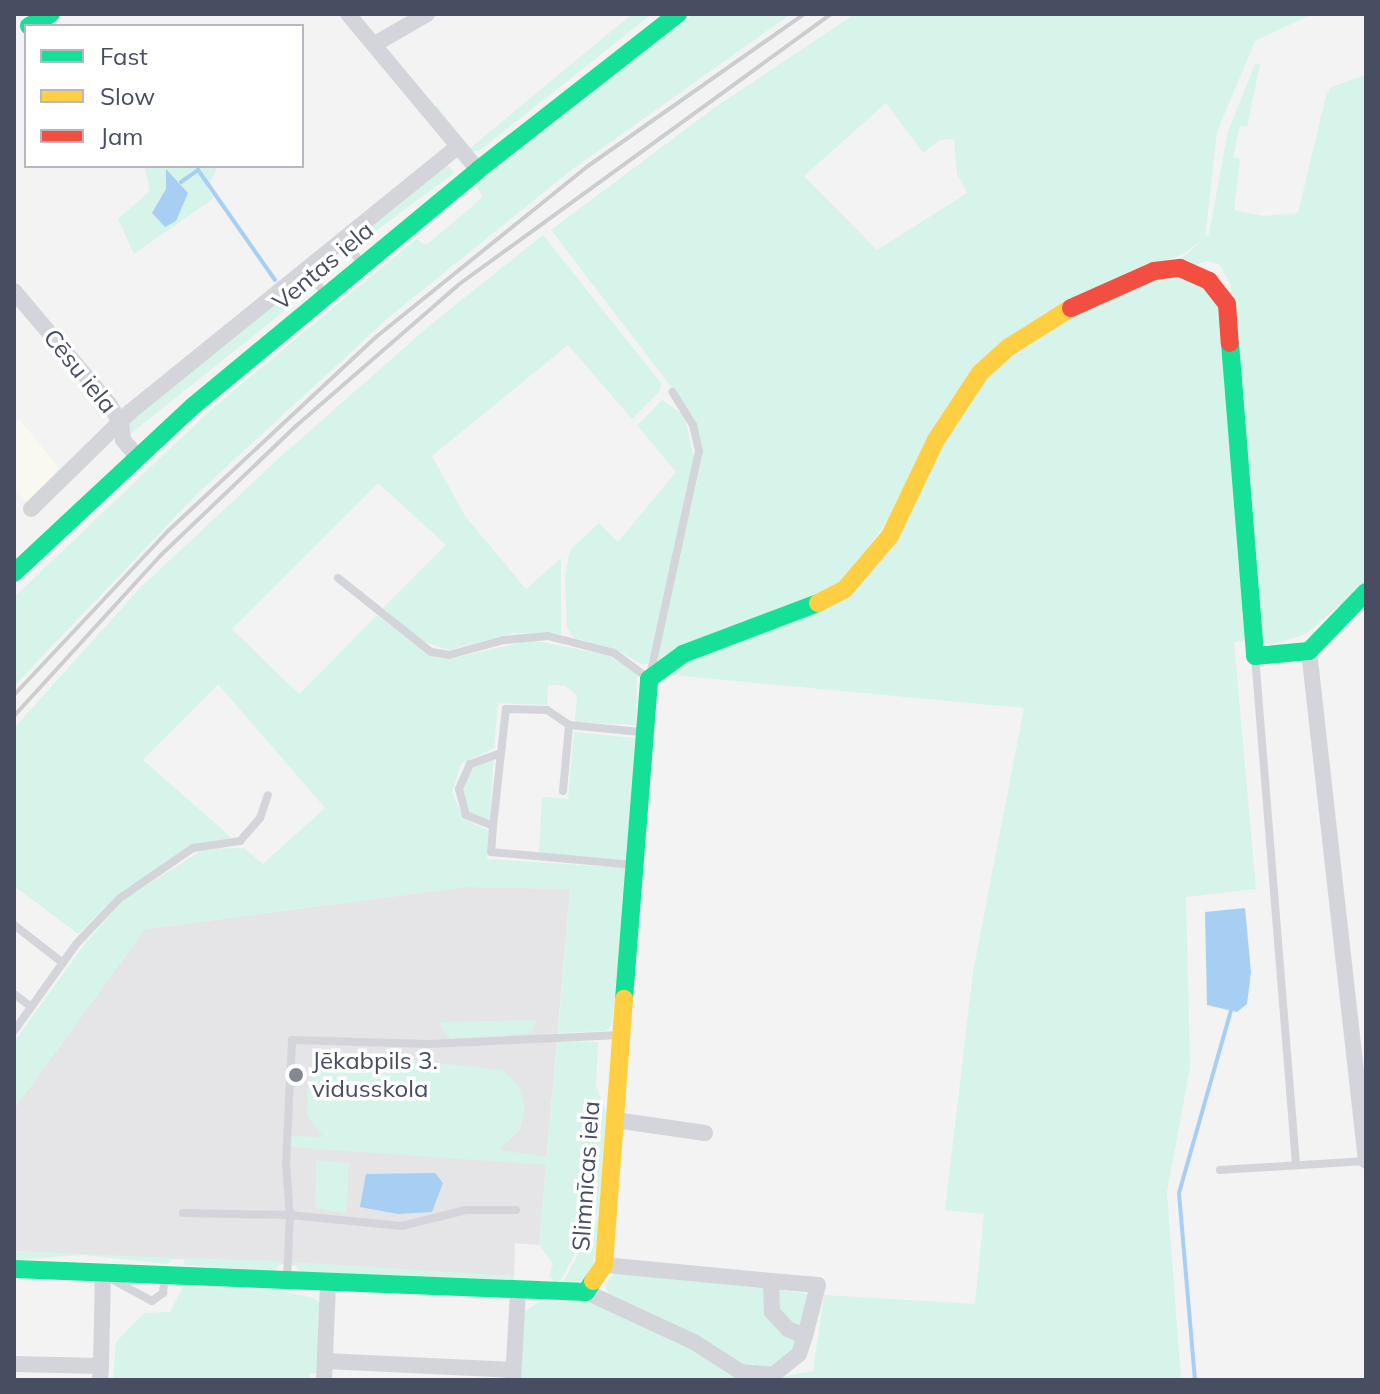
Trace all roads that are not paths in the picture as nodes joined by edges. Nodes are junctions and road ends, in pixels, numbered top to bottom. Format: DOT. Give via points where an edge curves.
graph roads {
  1 [pos="51,14"];
  2 [pos="348,14"];
  3 [pos="427,14"];
  4 [pos="678,14"];
  5 [pos="33,24"];
  6 [pos="375,44"];
  7 [pos="458,146"];
  8 [pos="478,170"];
  9 [pos="341,237"];
  10 [pos="363,264"];
  11 [pos="304,268"];
  12 [pos="14,291"];
  13 [pos="326,295"];
  14 [pos="672,392"];
  15 [pos="121,423"];
  16 [pos="136,455"];
  17 [pos="31,509"];
  18 [pos="14,573"];
  19 [pos="338,578"];
  20 [pos="1366,592"];
  21 [pos="1309,651"];
  22 [pos="1255,656"];
  23 [pos="649,679"];
  24 [pos="569,725"];
  25 [pos="642,732"];
  26 [pos="498,754"];
  27 [pos="563,791"];
  28 [pos="268,795"];
  29 [pos="493,826"];
  30 [pos="635,865"];
  31 [pos="14,925"];
  32 [pos="63,963"];
  33 [pos="14,994"];
  34 [pos="31,1007"];
  35 [pos="14,1031"];
  36 [pos="620,1035"];
  37 [pos="615,1120"];
  38 [pos="705,1133"];
  39 [pos="1366,1161"];
  40 [pos="1296,1165"];
  41 [pos="1220,1170"];
  42 [pos="516,1210"];
  43 [pos="183,1213"];
  44 [pos="290,1215"];
  45 [pos="604,1265"];
  46 [pos="14,1269"];
  47 [pos="103,1272"];
  48 [pos="165,1275"];
  49 [pos="287,1281"];
  50 [pos="771,1281"];
  51 [pos="328,1283"];
  52 [pos="586,1292"];
  53 [pos="518,1293"];
  54 [pos="805,1336"];
  55 [pos="325,1361"];
  56 [pos="14,1364"];
  57 [pos="100,1373"];
  58 [pos="513,1375"];
  59 [pos="745,1376"];
  60 [pos="324,1380"];
  1 -- 5 [label="main road"];
  2 -- 6 [label="street"];
  3 -- 6 [label="street"];
  4 -- 8 [label="main road, Ventas iela"];
  6 -- 7 [label="street"];
  7 -- 8 [label="street"];
  7 -- 9 [label="street"];
  8 -- 10 [label="main road, Ventas iela"];
  9 -- 10 [label="lane"];
  9 -- 11 [label="street"];
  10 -- 13 [label="main road, Ventas iela"];
  11 -- 13 [label="lane"];
  11 -- 15 [label="street"];
  12 -- 15 [label="street, Cēsu iela"];
  13 -- 16 [label="main road, Ventas iela"];
  14 -- 23 [label="lane" via="693,425 699,451"];
  15 -- 16 [label="street, Cēsu iela" via="123,440"];
  15 -- 17 [label="street"];
  16 -- 18 [label="main road, Ventas iela"];
  19 -- 23 [label="lane" via="431,652 449,655 504,640 548,636 614,653"];
  20 -- 21 [label="main road"];
  21 -- 22 [label="main road"];
  21 -- 39 [label="street"];
  22 -- 23 [label="main road" via="1227,304 1199,275 1180,268 1154,271 1061,312 980,373 936,440 890,536 845,589 791,617 683,654"];
  22 -- 40 [label="lane"];
  23 -- 25 [label="main road, Slimnīcas iela"];
  24 -- 25 [label="lane"];
  24 -- 26 [label="lane" via="547,710 506,709"];
  24 -- 27 [label="lane"];
  25 -- 30 [label="main road, Slimnīcas iela"];
  26 -- 29 [label="lane"];
  26 -- 29 [label="lane" via="470,764 459,789 466,815"];
  28 -- 32 [label="lane" via="260,818 240,841 193,848 120,898"];
  29 -- 30 [label="lane" via="491,852"];
  30 -- 36 [label="main road, Slimnīcas iela"];
  31 -- 32 [label="lane"];
  32 -- 34 [label="lane"];
  33 -- 34 [label="lane"];
  34 -- 35 [label="lane"];
  36 -- 37 [label="main road, Slimnīcas iela"];
  36 -- 44 [label="lane" via="429,1044 292,1040 286,1164"];
  37 -- 38 [label="street"];
  37 -- 45 [label="main road, Slimnīcas iela"];
  39 -- 40 [label="lane"];
  40 -- 41 [label="lane"];
  42 -- 44 [label="lane" via="466,1210 402,1226"];
  43 -- 44 [label="lane"];
  44 -- 49 [label="lane"];
  45 -- 50 [label="street"];
  45 -- 52 [label="main road, Slimnīcas iela"];
  46 -- 47 [label="main road"];
  47 -- 48 [label="main road"];
  47 -- 48 [label="lane" via="134,1295 152,1301 163,1293"];
  47 -- 57 [label="street"];
  48 -- 49 [label="main road"];
  49 -- 51 [label="main road"];
  50 -- 54 [label="street" via="772,1312 788,1329"];
  50 -- 54 [label="street" via="818,1285"];
  51 -- 53 [label="main road"];
  51 -- 55 [label="street"];
  52 -- 53 [label="main road"];
  52 -- 59 [label="street" via="694,1342"];
  53 -- 58 [label="street"];
  54 -- 59 [label="street" via="788,1368"];
  55 -- 58 [label="street"];
  55 -- 60 [label="street"];
  56 -- 57 [label="street"];
}
